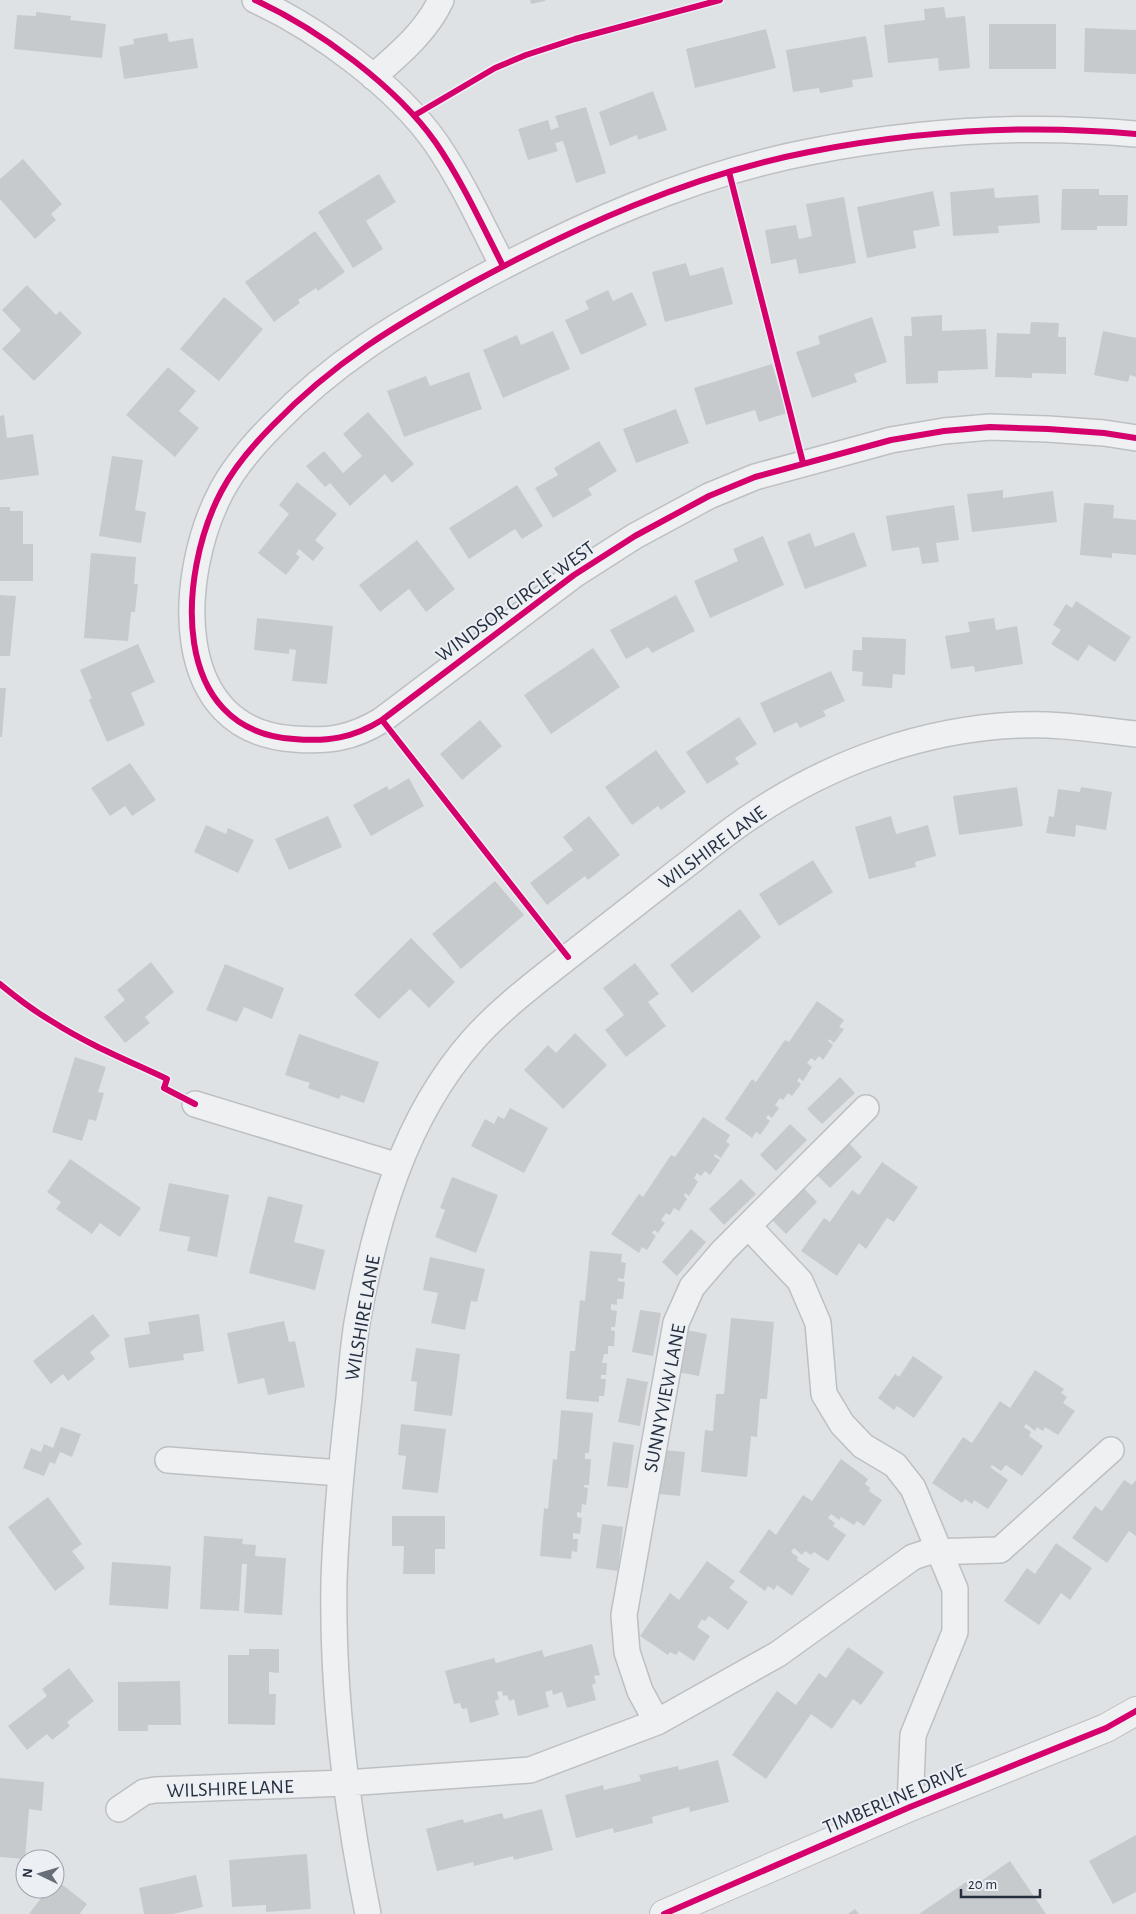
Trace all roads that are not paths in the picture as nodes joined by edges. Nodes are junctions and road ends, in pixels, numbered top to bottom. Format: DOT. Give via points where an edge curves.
graph roads {
  1 [pos="255,0"];
  2 [pos="441,0"];
  3 [pos="373,77"];
  4 [pos="1136,134"];
  5 [pos="503,266"];
  6 [pos="1136,438"];
  7 [pos="1136,734"];
  8 [pos="195,1104"];
  9 [pos="866,1108"];
  10 [pos="398,1166"];
  11 [pos="748,1226"];
  12 [pos="1111,1450"];
  13 [pos="168,1460"];
  14 [pos="340,1473"];
  15 [pos="939,1552"];
  16 [pos="1136,1711"];
  17 [pos="657,1722"];
  18 [pos="346,1783"];
  19 [pos="910,1808"];
  20 [pos="119,1809"];
  21 [pos="368,1914"];
  22 [pos="664,1914"];
  1 -- 3 [label="street" via="284,13"];
  2 -- 3 [label="street" via="415,39"];
  3 -- 5 [label="street" via="415,116 435,142 455,172"];
  4 -- 5 [label="street, WINDSOR CIRCLE WEST" via="1050,129 951,132 806,152 690,185 621,212"];
  5 -- 6 [label="street, WINDSOR CIRCLE WEST" via="398,325 336,367 254,445 236,468 213,509 201,544 191,604 194,644 198,667 207,687 233,718 250,729 270,736 310,740 351,736 366,730 581,570 692,505 755,477 891,440 944,431 990,427 1048,429"];
  7 -- 10 [label="street, WILSHIRE LANE" via="1058,725 968,730 912,740 865,755 785,795 744,821 511,1002 472,1040 444,1080 414,1128"];
  8 -- 10 [label="street"];
  9 -- 11 [label="street, SUNNYVIEW LANE"];
  10 -- 14 [label="street, WILSHIRE LANE" via="383,1209 357,1324"];
  11 -- 15 [label="street" via="800,1281 818,1323 824,1394 842,1424 863,1446 894,1465 913,1488"];
  11 -- 17 [label="street, SUNNYVIEW LANE" via="692,1287 676,1323 624,1615 627,1652 640,1691"];
  12 -- 15 [label="street" via="1000,1550"];
  13 -- 14 [label="street"];
  14 -- 18 [label="street, WILSHIRE LANE" via="334,1582 335,1644"];
  15 -- 17 [label="street" via="913,1556 778,1654"];
  15 -- 19 [label="street" via="955,1589 955,1632 913,1735"];
  16 -- 19 [label="street, TIMBERLINE DRIVE" via="1106,1728"];
  17 -- 18 [label="street" via="530,1770"];
  18 -- 20 [label="street, WILSHIRE LANE" via="155,1790 144,1792"];
  18 -- 21 [label="street, WILSHIRE LANE"];
  19 -- 22 [label="street, TIMBERLINE DRIVE"];
}
